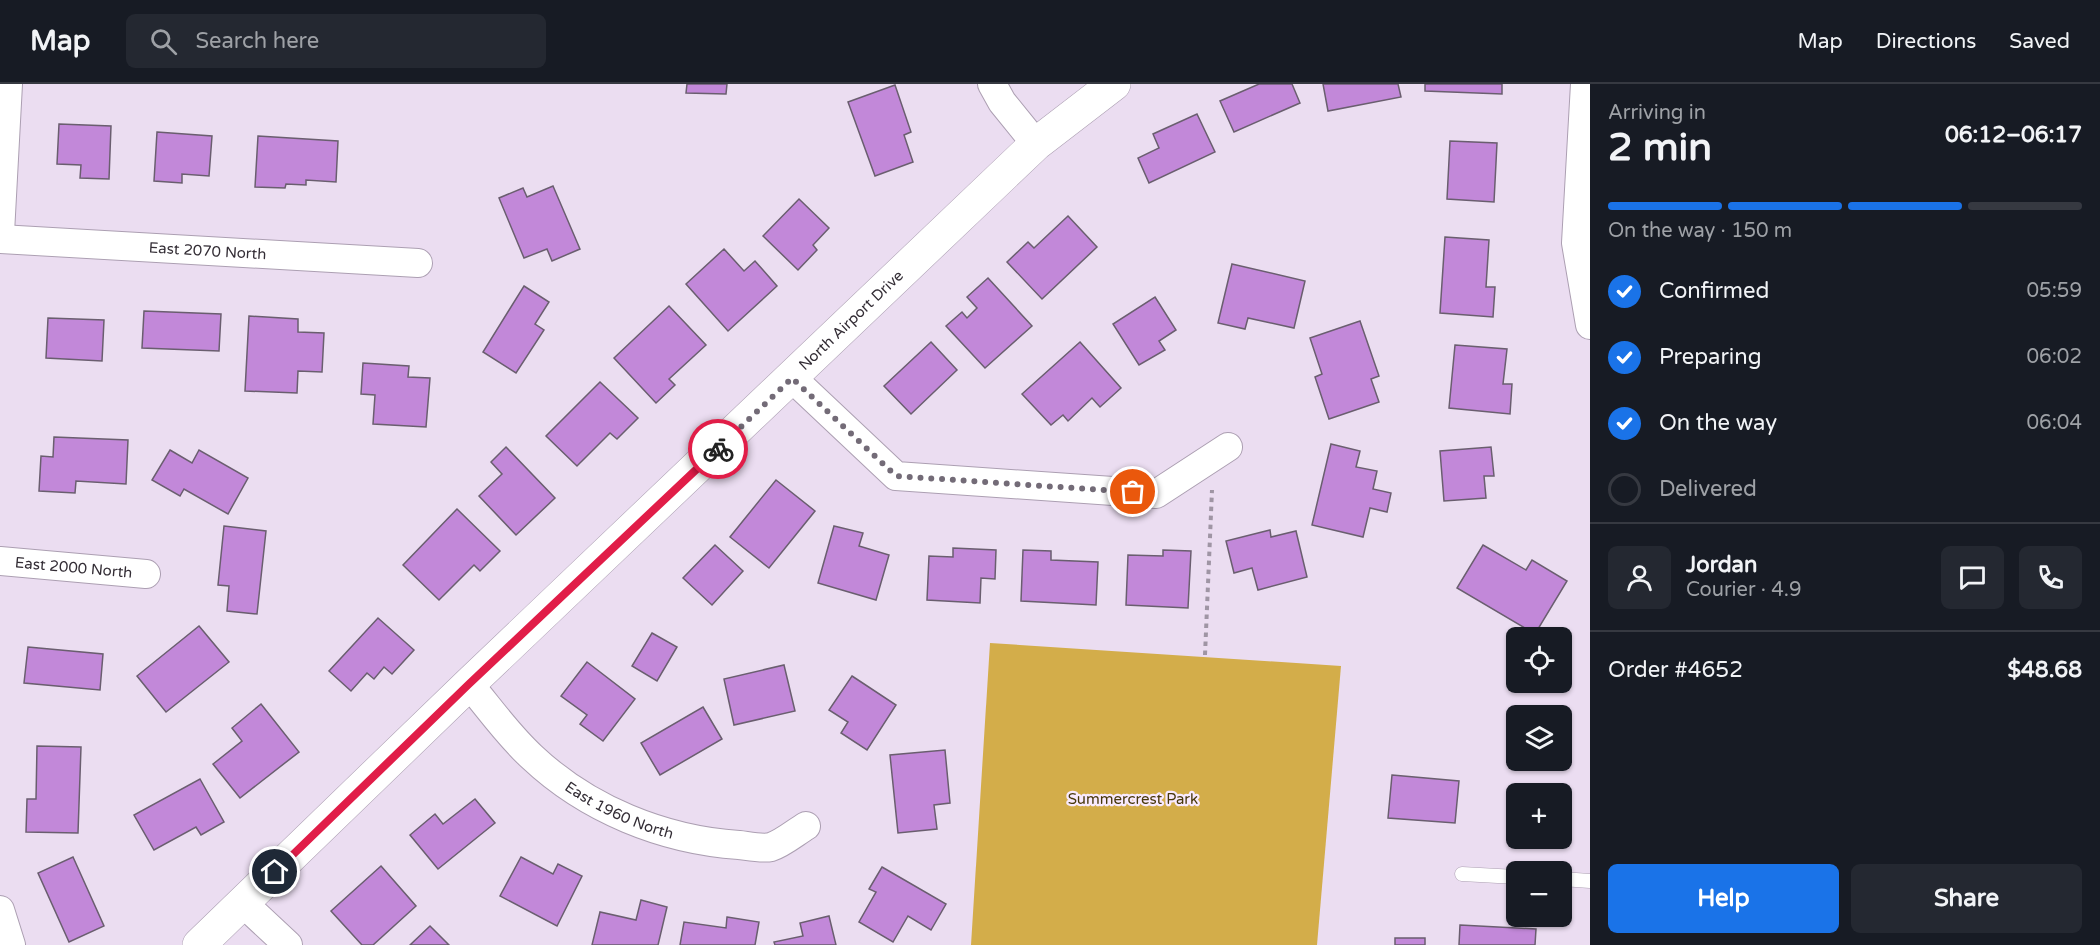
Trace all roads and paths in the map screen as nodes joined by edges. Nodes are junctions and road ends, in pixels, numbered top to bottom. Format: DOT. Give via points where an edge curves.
graph roads {
  1 [pos="8,84"];
  2 [pos="992,84"];
  3 [pos="1114,84"];
  4 [pos="1585,84"];
  5 [pos="1036,144"];
  6 [pos="0,233"];
  7 [pos="0,239"];
  8 [pos="418,263"];
  9 [pos="1590,325"];
  10 [pos="792,378"];
  11 [pos="1221,452"];
  12 [pos="0,561"];
  13 [pos="146,574"];
  14 [pos="1205,655"];
  15 [pos="469,684"];
  16 [pos="806,826"];
  17 [pos="1462,874"];
  18 [pos="1506,876"];
  19 [pos="1572,880"];
  20 [pos="1590,881"];
  21 [pos="243,903"];
  22 [pos="0,910"];
  23 [pos="12,945"];
  24 [pos="199,945"];
  25 [pos="288,945"];
  1 -- 6 [label="street"];
  2 -- 5 [label="street"];
  3 -- 5 [label="street, North Airport Drive"];
  4 -- 9 [label="street" via="1576,243"];
  5 -- 10 [label="street, North Airport Drive"];
  7 -- 8 [label="street, East 2070 North"];
  10 -- 11 [label="street" via="896,476 1156,494"];
  10 -- 15 [label="street, North Airport Drive"];
  11 -- 14 [label="path"];
  12 -- 13 [label="street, East 2000 North"];
  15 -- 16 [label="street, East 1960 North" via="533,758 568,786 607,809 645,825 715,843 770,847"];
  15 -- 21 [label="street, North Airport Drive"];
  17 -- 18 [label="lane"];
  19 -- 20 [label="lane"];
  21 -- 24 [label="street, North Airport Drive"];
  21 -- 25 [label="street"];
  22 -- 23 [label="street"];
}
